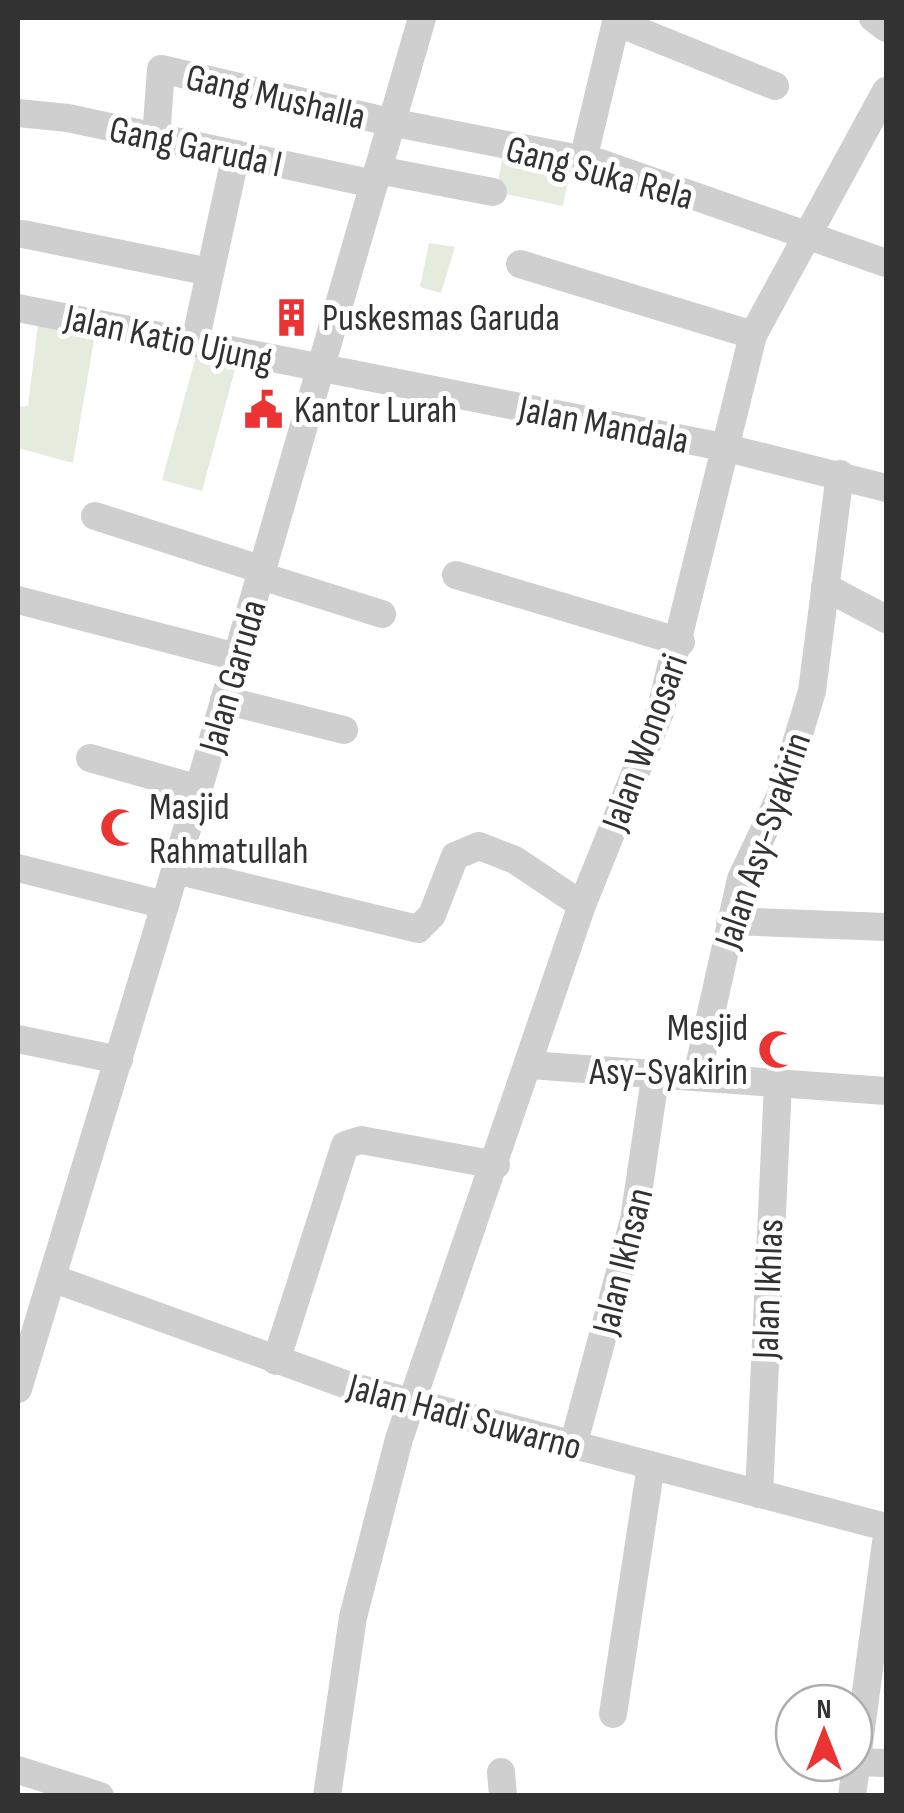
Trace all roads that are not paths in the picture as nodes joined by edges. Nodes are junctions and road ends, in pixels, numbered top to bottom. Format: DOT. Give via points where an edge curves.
graph roads {
  1 [pos="422,18"];
  2 [pos="873,18"];
  3 [pos="616,20"];
  4 [pos="886,28"];
  5 [pos="776,86"];
  6 [pos="886,94"];
  7 [pos="18,113"];
  8 [pos="390,122"];
  9 [pos="156,138"];
  10 [pos="236,154"];
  11 [pos="584,160"];
  12 [pos="376,176"];
  13 [pos="494,192"];
  14 [pos="23,234"];
  15 [pos="806,235"];
  16 [pos="886,263"];
  17 [pos="520,264"];
  18 [pos="210,272"];
  19 [pos="18,308"];
  20 [pos="753,335"];
  21 [pos="195,342"];
  22 [pos="320,371"];
  23 [pos="723,447"];
  24 [pos="840,474"];
  25 [pos="886,488"];
  26 [pos="95,516"];
  27 [pos="262,573"];
  28 [pos="456,575"];
  29 [pos="825,588"];
  30 [pos="18,600"];
  31 [pos="382,614"];
  32 [pos="886,619"];
  33 [pos="681,642"];
  34 [pos="237,657"];
  35 [pos="224,700"];
  36 [pos="344,730"];
  37 [pos="90,758"];
  38 [pos="199,789"];
  39 [pos="18,868"];
  40 [pos="175,870"];
  41 [pos="166,905"];
  42 [pos="582,905"];
  43 [pos="730,921"];
  44 [pos="886,927"];
  45 [pos="18,1039"];
  46 [pos="119,1060"];
  47 [pos="530,1064"];
  48 [pos="656,1072"];
  49 [pos="696,1076"];
  50 [pos="778,1084"];
  51 [pos="886,1090"];
  52 [pos="496,1165"];
  53 [pos="52,1278"];
  54 [pos="24,1348"];
  55 [pos="276,1361"];
  56 [pos="18,1390"];
  57 [pos="412,1403"];
  58 [pos="573,1446"];
  59 [pos="651,1466"];
  60 [pos="760,1494"];
  61 [pos="886,1527"];
  62 [pos="886,1542"];
  63 [pos="867,1683"];
  64 [pos="613,1714"];
  65 [pos="18,1770"];
  66 [pos="100,1796"];
  67 [pos="327,1796"];
  1 -- 8 [label="street, Jalan Garuda"];
  2 -- 4 [label="street"];
  3 -- 5 [label="street"];
  3 -- 11 [label="street"];
  6 -- 15 [label="street, Jalan Wonosari"];
  7 -- 9 [label="street, Gang Garuda I"];
  8 -- 9 [label="street, Gang Mushalla" via="162,69"];
  8 -- 11 [label="street, Gang Suka Rela"];
  8 -- 12 [label="street, Jalan Garuda"];
  9 -- 10 [label="street, Gang Garuda I"];
  10 -- 12 [label="street, Gang Garuda I"];
  10 -- 18 [label="street"];
  11 -- 15 [label="street, Gang Suka Rela"];
  12 -- 13 [label="street, Gang Garuda I"];
  12 -- 22 [label="street, Jalan Garuda"];
  14 -- 18 [label="street"];
  15 -- 16 [label="street, Gang Suka Rela"];
  15 -- 20 [label="street, Jalan Wonosari"];
  17 -- 20 [label="street"];
  18 -- 21 [label="street"];
  19 -- 21 [label="street, Jalan Katio Ujung"];
  20 -- 23 [label="street, Jalan Wonosari"];
  21 -- 22 [label="street, Jalan Katio Ujung"];
  22 -- 23 [label="street, Jalan Mandala"];
  22 -- 27 [label="street, Jalan Garuda"];
  23 -- 24 [label="street, Jalan Mandala"];
  23 -- 33 [label="street, Jalan Wonosari"];
  24 -- 25 [label="street, Jalan Mandala"];
  24 -- 29 [label="street, Jalan Asy-Syakirin"];
  26 -- 27 [label="street"];
  27 -- 31 [label="street"];
  27 -- 34 [label="street, Jalan Garuda"];
  28 -- 33 [label="street"];
  29 -- 32 [label="street"];
  29 -- 43 [label="street, Jalan Asy-Syakirin" via="812,691 780,797 741,879"];
  30 -- 34 [label="street"];
  33 -- 42 [label="street, Jalan Wonosari" via="660,712"];
  34 -- 35 [label="street, Jalan Garuda"];
  35 -- 36 [label="street"];
  35 -- 38 [label="street, Jalan Garuda"];
  37 -- 38 [label="street"];
  38 -- 40 [label="street, Jalan Garuda"];
  39 -- 41 [label="street"];
  40 -- 41 [label="street, Jalan Garuda"];
  40 -- 42 [label="street" via="418,930 432,914 455,856 479,846 516,860"];
  41 -- 46 [label="street, Jalan Garuda"];
  42 -- 47 [label="street, Jalan Wonosari"];
  43 -- 44 [label="street"];
  43 -- 49 [label="street, Jalan Asy-Syakirin"];
  45 -- 46 [label="street"];
  46 -- 53 [label="street, Jalan Garuda"];
  47 -- 48 [label="street"];
  47 -- 52 [label="street, Jalan Wonosari"];
  48 -- 49 [label="street"];
  48 -- 58 [label="street, Jalan Ikhsan" via="634,1220"];
  49 -- 50 [label="street"];
  50 -- 51 [label="street"];
  50 -- 60 [label="street, Jalan Ikhlas"];
  52 -- 55 [label="street" via="361,1140 345,1145"];
  52 -- 57 [label="street, Jalan Wonosari"];
  53 -- 54 [label="street, Jalan Garuda"];
  53 -- 55 [label="street, Jalan Hadi Suwarno"];
  54 -- 56 [label="street, Jalan Garuda"];
  55 -- 57 [label="street, Jalan Hadi Suwarno"];
  57 -- 58 [label="street, Jalan Hadi Suwarno"];
  57 -- 67 [label="street, Jalan Wonosari" via="363,1571"];
  58 -- 59 [label="street, Jalan Hadi Suwarno"];
  59 -- 60 [label="street, Jalan Hadi Suwarno"];
  59 -- 64 [label="street"];
  60 -- 61 [label="street, Jalan Hadi Suwarno"];
  62 -- 63 [label="street"];
  65 -- 66 [label="street"];
}
